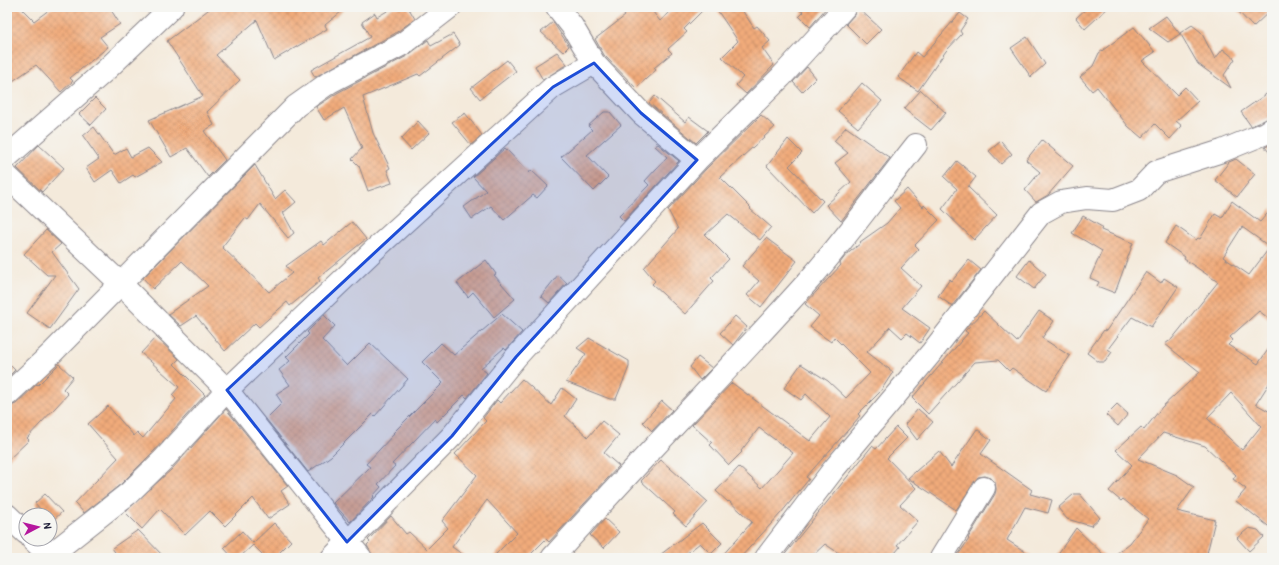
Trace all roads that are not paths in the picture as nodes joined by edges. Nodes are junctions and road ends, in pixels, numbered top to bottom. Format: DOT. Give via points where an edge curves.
graph roads {
  1 [pos="172,7"];
  2 [pos="450,7"];
  3 [pos="557,7"];
  4 [pos="845,7"];
  5 [pos="594,63"];
  6 [pos="1272,129"];
  7 [pos="916,145"];
  8 [pos="7,157"];
  9 [pos="697,160"];
  10 [pos="7,176"];
  11 [pos="120,283"];
  12 [pos="227,390"];
  13 [pos="7,395"];
  14 [pos="984,488"];
  15 [pos="7,515"];
  16 [pos="18,526"];
  17 [pos="40,547"];
  18 [pos="354,550"];
  19 [pos="50,557"];
  20 [pos="332,558"];
  21 [pos="552,558"];
  22 [pos="766,558"];
  23 [pos="941,558"];
  1 -- 8 [label="street" via="107,69"];
  2 -- 11 [label="street" via="400,45 330,82 296,106"];
  3 -- 5 [label="street" via="572,26"];
  4 -- 9 [label="street" via="781,77"];
  5 -- 9 [label="street" via="641,113"];
  5 -- 12 [label="street" via="553,87 373,251"];
  6 -- 22 [label="street" via="1222,151 1156,172 1139,190 1113,200 1087,198 1061,202 1040,213"];
  7 -- 21 [label="street" via="812,276"];
  9 -- 18 [label="street" via="516,357"];
  10 -- 11 [label="street"];
  11 -- 12 [label="street"];
  11 -- 13 [label="street"];
  12 -- 18 [label="street"];
  12 -- 19 [label="street" via="129,493"];
  14 -- 23 [label="street"];
  15 -- 16 [label="street"];
  17 -- 19 [label="street"];
  18 -- 20 [label="street"];
}
